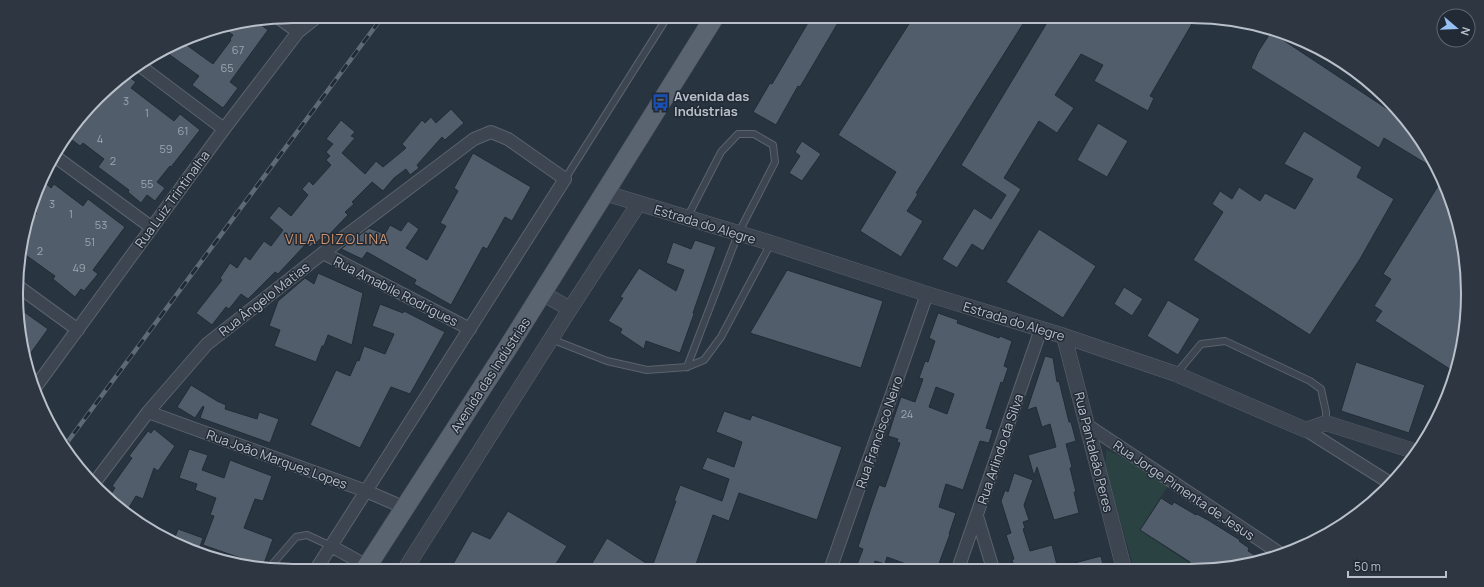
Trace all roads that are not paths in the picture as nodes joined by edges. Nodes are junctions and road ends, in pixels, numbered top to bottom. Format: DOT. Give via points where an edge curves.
graph roads {
  1 [pos="287,23"];
  2 [pos="309,23"];
  3 [pos="664,23"];
  4 [pos="711,23"];
  5 [pos="298,32"];
  6 [pos="144,69"];
  7 [pos="224,129"];
  8 [pos="58,159"];
  9 [pos="565,179"];
  10 [pos="605,193"];
  11 [pos="639,203"];
  12 [pos="687,218"];
  13 [pos="151,227"];
  14 [pos="738,234"];
  15 [pos="771,244"];
  16 [pos="323,253"];
  17 [pos="23,290"];
  18 [pos="542,293"];
  19 [pos="927,294"];
  20 [pos="570,309"];
  21 [pos="470,329"];
  22 [pos="1041,329"];
  23 [pos="78,330"];
  24 [pos="1064,336"];
  25 [pos="550,339"];
  26 [pos="686,367"];
  27 [pos="1176,374"];
  28 [pos="38,383"];
  29 [pos="148,412"];
  30 [pos="1326,423"];
  31 [pos="1087,425"];
  32 [pos="1306,430"];
  33 [pos="1411,450"];
  34 [pos="97,479"];
  35 [pos="1386,481"];
  36 [pos="366,491"];
  37 [pos="405,508"];
  38 [pos="977,516"];
  39 [pos="331,546"];
  40 [pos="1276,550"];
  41 [pos="274,563"];
  42 [pos="319,564"];
  43 [pos="359,564"];
  44 [pos="368,564"];
  45 [pos="408,564"];
  46 [pos="832,564"];
  47 [pos="960,564"];
  48 [pos="991,564"];
  49 [pos="1123,564"];
  1 -- 5 [label="street"];
  2 -- 5 [label="street, Rua Luiz Trintinalha"];
  3 -- 9 [label="lane"];
  4 -- 10 [label="main road, Avenida das Indústrias"];
  5 -- 7 [label="street, Rua Luiz Trintinalha"];
  6 -- 7 [label="street"];
  7 -- 13 [label="street, Rua Luiz Trintinalha"];
  8 -- 13 [label="street"];
  9 -- 16 [label="street, Rua Ângelo Matias" via="508,139 491,132 474,139"];
  9 -- 21 [label="street"];
  10 -- 11 [label="street, Estrada do Alegre"];
  10 -- 18 [label="main road, Avenida das Indústrias"];
  11 -- 12 [label="street, Estrada do Alegre"];
  11 -- 20 [label="street"];
  12 -- 14 [label="street, Estrada do Alegre"];
  12 -- 14 [label="lane" via="721,152 738,134 754,134 773,145 775,162"];
  13 -- 23 [label="street, Rua Luiz Trintinalha"];
  14 -- 15 [label="street, Estrada do Alegre"];
  14 -- 26 [label="lane"];
  15 -- 19 [label="street, Estrada do Alegre"];
  15 -- 26 [label="lane" via="721,337 704,360"];
  16 -- 21 [label="street, Rua Amabile Rodrigues"];
  16 -- 29 [label="street, Rua Ângelo Matias" via="207,344"];
  17 -- 23 [label="street"];
  18 -- 20 [label="street"];
  18 -- 37 [label="main road, Avenida das Indústrias"];
  19 -- 22 [label="street, Estrada do Alegre"];
  19 -- 46 [label="street, Rua Francisco Neiro"];
  20 -- 25 [label="street"];
  21 -- 36 [label="street"];
  22 -- 24 [label="street, Estrada do Alegre"];
  22 -- 38 [label="street, Rua Arlindo da Silva"];
  23 -- 28 [label="street, Rua Luiz Trintinalha"];
  24 -- 27 [label="street, Estrada do Alegre"];
  24 -- 31 [label="street, Rua Pantaleão Peres"];
  25 -- 26 [label="lane" via="607,361 647,370"];
  25 -- 45 [label="street"];
  27 -- 30 [label="lane" via="1201,344 1225,341 1310,381 1320,389"];
  27 -- 32 [label="street, Estrada do Alegre"];
  29 -- 34 [label="street, Rua Ângelo Matias"];
  29 -- 36 [label="street, Rua João Marques Lopes"];
  30 -- 32 [label="street"];
  30 -- 33 [label="street"];
  31 -- 40 [label="street, Rua Jorge Pimenta de Jesus"];
  31 -- 49 [label="street, Rua Pantaleão Peres"];
  32 -- 35 [label="street"];
  36 -- 37 [label="street, Rua João Marques Lopes"];
  36 -- 39 [label="street"];
  37 -- 44 [label="main road, Avenida das Indústrias"];
  38 -- 47 [label="street, Rua Arlindo da Silva"];
  38 -- 48 [label="street"];
  39 -- 41 [label="lane" via="307,535 296,537"];
  39 -- 42 [label="street"];
  39 -- 43 [label="street"];
}
